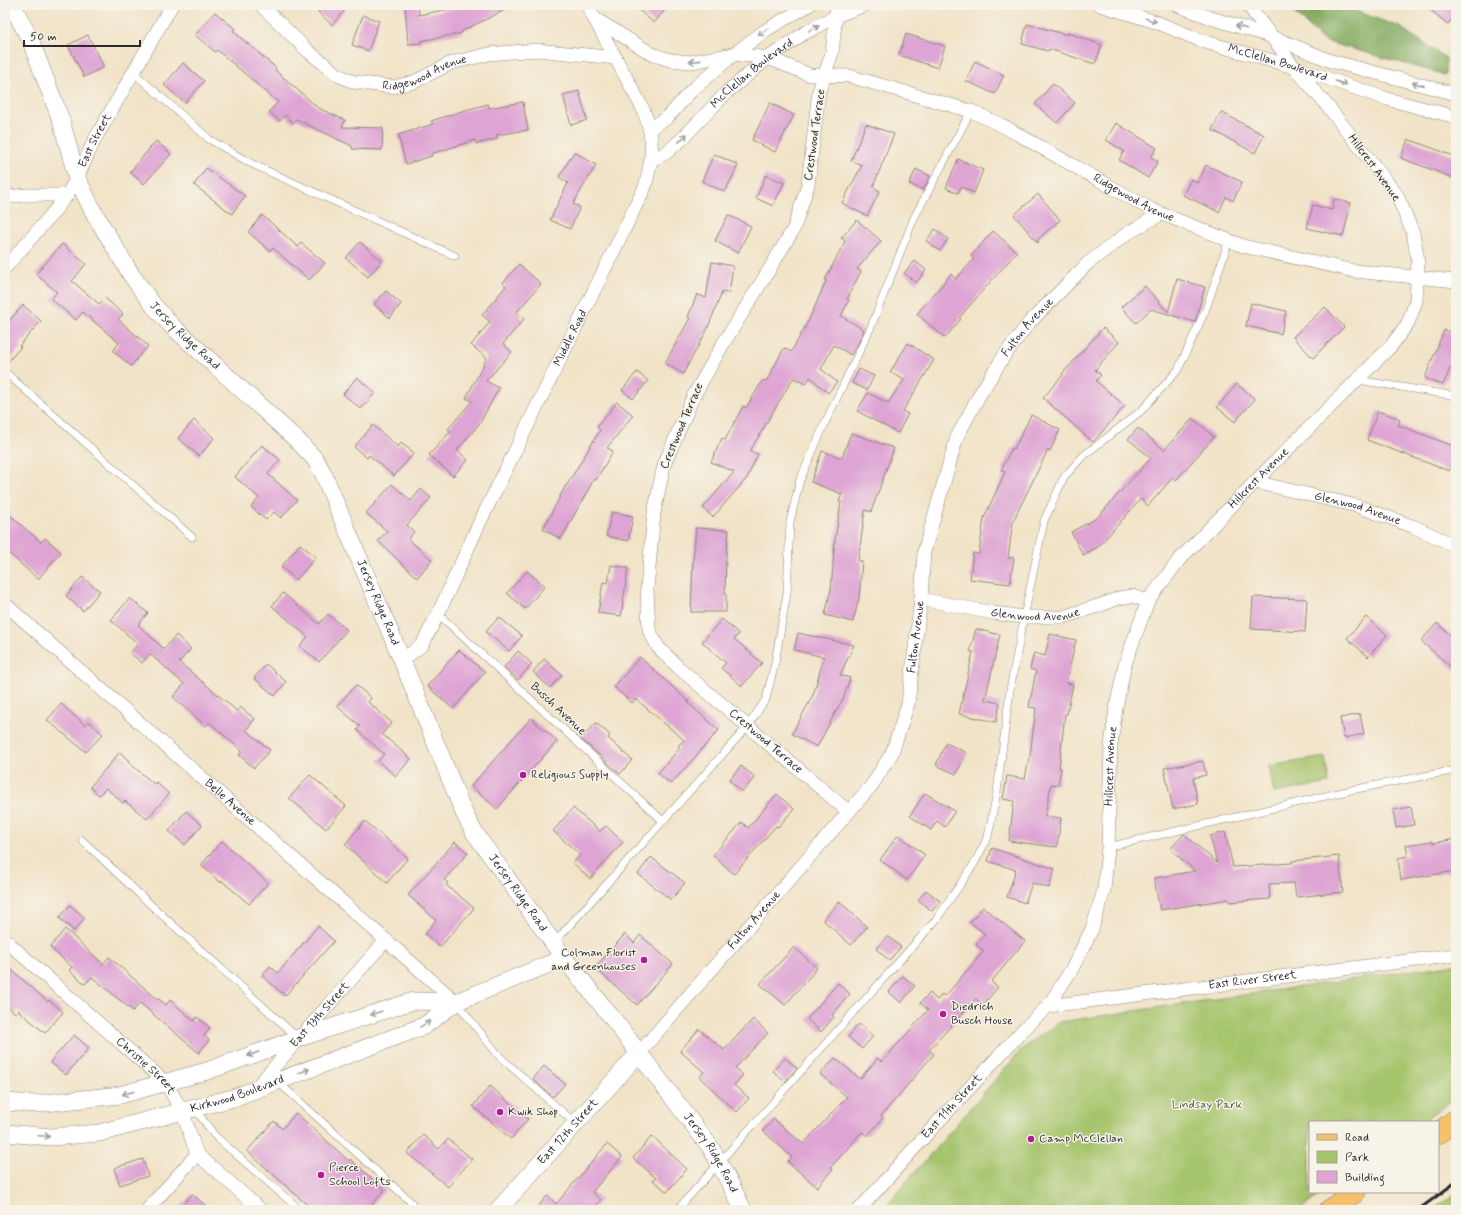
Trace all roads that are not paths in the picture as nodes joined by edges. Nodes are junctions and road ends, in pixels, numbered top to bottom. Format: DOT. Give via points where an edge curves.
graph roads {
  1 [pos="12,5"];
  2 [pos="172,5"];
  3 [pos="261,5"];
  4 [pos="587,5"];
  5 [pos="809,5"];
  6 [pos="866,5"];
  7 [pos="1100,5"];
  8 [pos="1177,5"];
  9 [pos="1248,5"];
  10 [pos="836,10"];
  11 [pos="594,18"];
  12 [pos="1270,36"];
  13 [pos="734,54"];
  14 [pos="616,58"];
  15 [pos="768,58"];
  16 [pos="1294,68"];
  17 [pos="132,72"];
  18 [pos="825,76"];
  19 [pos="1456,94"];
  20 [pos="971,111"];
  21 [pos="1456,117"];
  22 [pos="650,129"];
  23 [pos="651,160"];
  24 [pos="77,178"];
  25 [pos="67,195"];
  26 [pos="5,197"];
  27 [pos="1161,214"];
  28 [pos="1229,240"];
  29 [pos="455,256"];
  30 [pos="5,268"];
  31 [pos="1417,277"];
  32 [pos="1456,281"];
  33 [pos="5,372"];
  34 [pos="1358,380"];
  35 [pos="1456,396"];
  36 [pos="1255,482"];
  37 [pos="192,538"];
  38 [pos="1456,546"];
  39 [pos="921,599"];
  40 [pos="1148,601"];
  41 [pos="5,604"];
  42 [pos="438,614"];
  43 [pos="1024,617"];
  44 [pos="402,660"];
  45 [pos="748,726"];
  46 [pos="1456,770"];
  47 [pos="849,812"];
  48 [pos="663,821"];
  49 [pos="82,840"];
  50 [pos="1108,847"];
  51 [pos="5,940"];
  52 [pos="386,940"];
  53 [pos="554,944"];
  54 [pos="1456,955"];
  55 [pos="564,958"];
  56 [pos="456,1002"];
  57 [pos="1048,1006"];
  58 [pos="299,1038"];
  59 [pos="639,1053"];
  60 [pos="276,1081"];
  61 [pos="166,1083"];
  62 [pos="254,1090"];
  63 [pos="5,1102"];
  64 [pos="188,1109"];
  65 [pos="1456,1120"];
  66 [pos="575,1123"];
  67 [pos="1439,1132"];
  68 [pos="5,1133"];
  69 [pos="197,1154"];
  70 [pos="719,1163"];
  71 [pos="1354,1193"];
  72 [pos="147,1210"];
  73 [pos="261,1210"];
  74 [pos="300,1210"];
  75 [pos="406,1210"];
  76 [pos="498,1210"];
  77 [pos="677,1210"];
  78 [pos="743,1210"];
  79 [pos="859,1210"];
  80 [pos="1330,1210"];
  1 -- 24 [label="street, Jersey Ridge Road" via="30,38 61,120"];
  2 -- 17 [label="street, East Street"];
  3 -- 14 [label="street, Ridgewood Avenue" via="308,51 338,74 354,82 393,87 414,82 451,63 489,54 537,50"];
  4 -- 11 [label="street, Middle Road"];
  5 -- 13 [label="street, McClellan Boulevard, one-way" via="766,30"];
  6 -- 10 [label="street, McClellan Boulevard"];
  7 -- 16 [label="street, McClellan Boulevard, one-way" via="1156,22 1202,41"];
  12 -- 8 [label="street, McClellan Boulevard, one-way"];
  9 -- 12 [label="street, Hillcrest Avenue"];
  15 -- 10 [label="street, McClellan Boulevard, one-way"];
  10 -- 18 [label="street" via="832,53"];
  13 -- 11 [label="street, McClellan Boulevard, one-way" via="691,62 670,60 652,54"];
  11 -- 14 [label="street, Middle Road"];
  12 -- 16 [label="street, Hillcrest Avenue"];
  19 -- 12 [label="street, McClellan Boulevard, one-way" via="1331,61"];
  13 -- 15 [label="street, Ridgewood Avenue"];
  13 -- 22 [label="street, McClellan Boulevard" via="691,91 668,117"];
  14 -- 22 [label="street, Middle Road" via="643,109"];
  15 -- 18 [label="street, Ridgewood Avenue" via="810,75"];
  23 -- 15 [label="street, McClellan Boulevard, one-way" via="666,153 681,140 726,92"];
  16 -- 21 [label="street, McClellan Boulevard, one-way" via="1386,99"];
  16 -- 31 [label="street, Hillcrest Avenue" via="1330,109 1396,195 1413,233 1418,260"];
  17 -- 24 [label="street, East Street"];
  17 -- 29 [label="lane" via="209,139 250,163"];
  18 -- 20 [label="street, Ridgewood Avenue" via="849,76"];
  18 -- 45 [label="street, Crestwood Terrace" via="819,92 808,184 794,228 693,397 664,465 654,513 648,589 649,630 658,647 679,668"];
  20 -- 27 [label="street, Ridgewood Avenue" via="1005,127"];
  20 -- 45 [label="lane" via="914,218 871,327 800,480 790,522 787,593 775,663 766,699"];
  22 -- 23 [label="street, Middle Road"];
  23 -- 42 [label="street, Middle Road" via="645,187 478,526"];
  24 -- 25 [label="street, East Street"];
  24 -- 44 [label="street, Jersey Ridge Road" via="128,269 153,305 314,458 323,473"];
  25 -- 26 [label="street"];
  25 -- 30 [label="street, East Street"];
  27 -- 28 [label="street, Ridgewood Avenue"];
  27 -- 39 [label="street, Fulton Avenue" via="1088,263 1028,324 980,394 957,437 924,552"];
  28 -- 31 [label="street, Ridgewood Avenue" via="1243,246 1354,271"];
  28 -- 43 [label="lane" via="1206,309 1178,370 1140,411 1083,456 1064,477 1044,521"];
  31 -- 32 [label="street, Ridgewood Avenue"];
  31 -- 34 [label="street, Hillcrest Avenue" via="1416,301 1408,323 1392,346"];
  33 -- 37 [label="lane"];
  34 -- 35 [label="lane"];
  34 -- 36 [label="street, Hillcrest Avenue"];
  36 -- 38 [label="street, Glenwood Avenue" via="1357,506 1412,526"];
  36 -- 40 [label="street, Hillcrest Avenue" via="1179,560"];
  39 -- 43 [label="street, Glenwood Avenue"];
  39 -- 47 [label="street, Fulton Avenue" via="908,704 892,753 872,785"];
  40 -- 43 [label="street, Glenwood Avenue" via="1132,596 1064,617"];
  40 -- 50 [label="street, Hillcrest Avenue" via="1125,664 1116,708 1111,753"];
  41 -- 52 [label="street, Belle Avenue"];
  42 -- 44 [label="street, Middle Road" via="422,645"];
  42 -- 48 [label="lane, Busch Avenue"];
  43 -- 70 [label="lane" via="1010,690 997,792 988,837 974,864 936,920"];
  44 -- 53 [label="street, Jersey Ridge Road" via="464,814 474,832"];
  45 -- 47 [label="street, Crestwood Terrace"];
  45 -- 48 [label="lane"];
  46 -- 50 [label="lane" via="1351,790"];
  47 -- 59 [label="street, Fulton Avenue"];
  48 -- 53 [label="lane"];
  49 -- 58 [label="lane"];
  50 -- 57 [label="street, Hillcrest Avenue" via="1104,890 1092,929 1072,969"];
  51 -- 61 [label="street, Christie Street"];
  52 -- 56 [label="street, Belle Avenue"];
  52 -- 58 [label="street, East 13th Street"];
  53 -- 55 [label="street, Jersey Ridge Road"];
  54 -- 57 [label="street, East River Street"];
  55 -- 56 [label="street, Kirkwood Boulevard"];
  55 -- 59 [label="street, Jersey Ridge Road"];
  56 -- 58 [label="street, Kirkwood Boulevard, one-way" via="413,1001"];
  60 -- 56 [label="street, Kirkwood Boulevard, one-way" via="424,1026"];
  56 -- 66 [label="lane" via="500,1057"];
  57 -- 79 [label="street, East 11th Street" via="1023,1030"];
  58 -- 61 [label="street, Kirkwood Boulevard, one-way"];
  58 -- 62 [label="street, East 13th Street"];
  59 -- 66 [label="street, East 12th Street"];
  59 -- 70 [label="street, Jersey Ridge Road" via="711,1148"];
  60 -- 62 [label="street, Kirkwood Boulevard"];
  60 -- 75 [label="lane" via="412,1203"];
  61 -- 63 [label="street, Kirkwood Boulevard, one-way" via="120,1095 36,1104"];
  61 -- 64 [label="street, Christie Street"];
  62 -- 64 [label="street, Kirkwood Boulevard"];
  68 -- 64 [label="street, Kirkwood Boulevard, one-way" via="51,1137 99,1133"];
  64 -- 69 [label="street, Christie Street"];
  64 -- 74 [label="lane" via="216,1137"];
  65 -- 67 [label="main road"];
  66 -- 76 [label="street, East 12th Street"];
  69 -- 72 [label="street"];
  69 -- 73 [label="street, Christie Street"];
  70 -- 77 [label="lane"];
  70 -- 78 [label="street, Jersey Ridge Road"];
  71 -- 80 [label="main road"];
}
